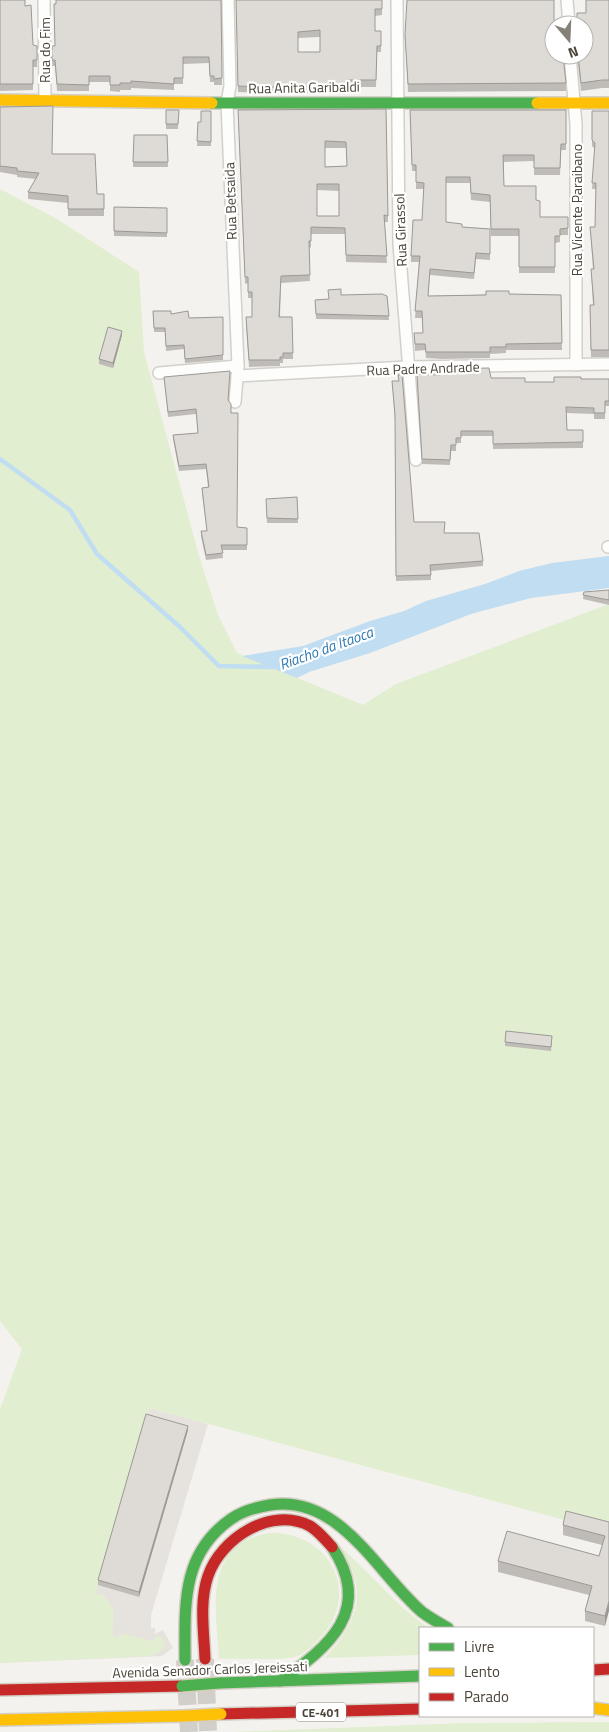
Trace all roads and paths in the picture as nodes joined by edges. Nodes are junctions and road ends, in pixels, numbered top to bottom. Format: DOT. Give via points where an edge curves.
graph roads {
  1 [pos="44,0"];
  2 [pos="228,0"];
  3 [pos="397,0"];
  4 [pos="567,0"];
  5 [pos="568,15"];
  6 [pos="571,65"];
  7 [pos="0,100"];
  8 [pos="45,100"];
  9 [pos="398,101"];
  10 [pos="227,103"];
  11 [pos="573,103"];
  12 [pos="609,103"];
  13 [pos="609,364"];
  14 [pos="576,365"];
  15 [pos="407,367"];
  16 [pos="237,371"];
  17 [pos="159,374"];
  18 [pos="235,402"];
  19 [pos="416,460"];
  20 [pos="446,1627"];
  21 [pos="205,1659"];
  22 [pos="185,1660"];
  23 [pos="594,1670"];
  24 [pos="609,1670"];
  25 [pos="419,1676"];
  26 [pos="280,1682"];
  27 [pos="0,1690"];
  28 [pos="594,1704"];
  29 [pos="609,1704"];
  30 [pos="594,1708"];
  31 [pos="419,1709"];
  32 [pos="609,1710"];
  33 [pos="124,1718"];
  34 [pos="0,1720"];
  35 [pos="101,1732"];
  1 -- 8 [label="street, Rua do Fim"];
  2 -- 10 [label="street, Rua Betsaida" via="230,86"];
  3 -- 9 [label="street, Rua Girassol"];
  4 -- 5 [label="street"];
  6 -- 11 [label="street, Rua Vicente Paraibano"];
  7 -- 8 [label="main road, Rua Anita Garibaldi"];
  8 -- 10 [label="main road, Rua Anita Garibaldi"];
  9 -- 10 [label="main road, Rua Anita Garibaldi"];
  9 -- 11 [label="main road, Rua Anita Garibaldi"];
  9 -- 15 [label="street, Rua Girassol" via="399,244"];
  10 -- 16 [label="street, Rua Betsaida"];
  11 -- 12 [label="main road, Rua Anita Garibaldi"];
  11 -- 14 [label="street, Rua Vicente Paraibano" via="576,124"];
  13 -- 14 [label="street, Rua Padre Andrade"];
  14 -- 15 [label="street, Rua Padre Andrade"];
  15 -- 16 [label="street, Rua Padre Andrade"];
  15 -- 19 [label="street, Rua Girassol"];
  16 -- 17 [label="street, Rua Padre Andrade"];
  16 -- 18 [label="street, Rua Betsaida"];
  20 -- 22 [label="main road" via="420,1611 345,1532 322,1513 294,1504 273,1504 240,1512 213,1531 198,1550 186,1592"];
  21 -- 26 [label="main road" via="204,1596 216,1557 233,1538 255,1526 280,1521 309,1526 339,1555 349,1596 344,1618 335,1636"];
  23 -- 24 [label="main road"];
  25 -- 26 [label="main road, Avenida Senador Carlos Jereissati"];
  26 -- 27 [label="main road, Avenida Senador Carlos Jereissati, bridge"];
  28 -- 29 [label="main road"];
  30 -- 32 [label="main road"];
  31 -- 33 [label="main road, CE-401, bridge"];
  33 -- 34 [label="main road, CE-401"];
  33 -- 35 [label="main road"];
}
